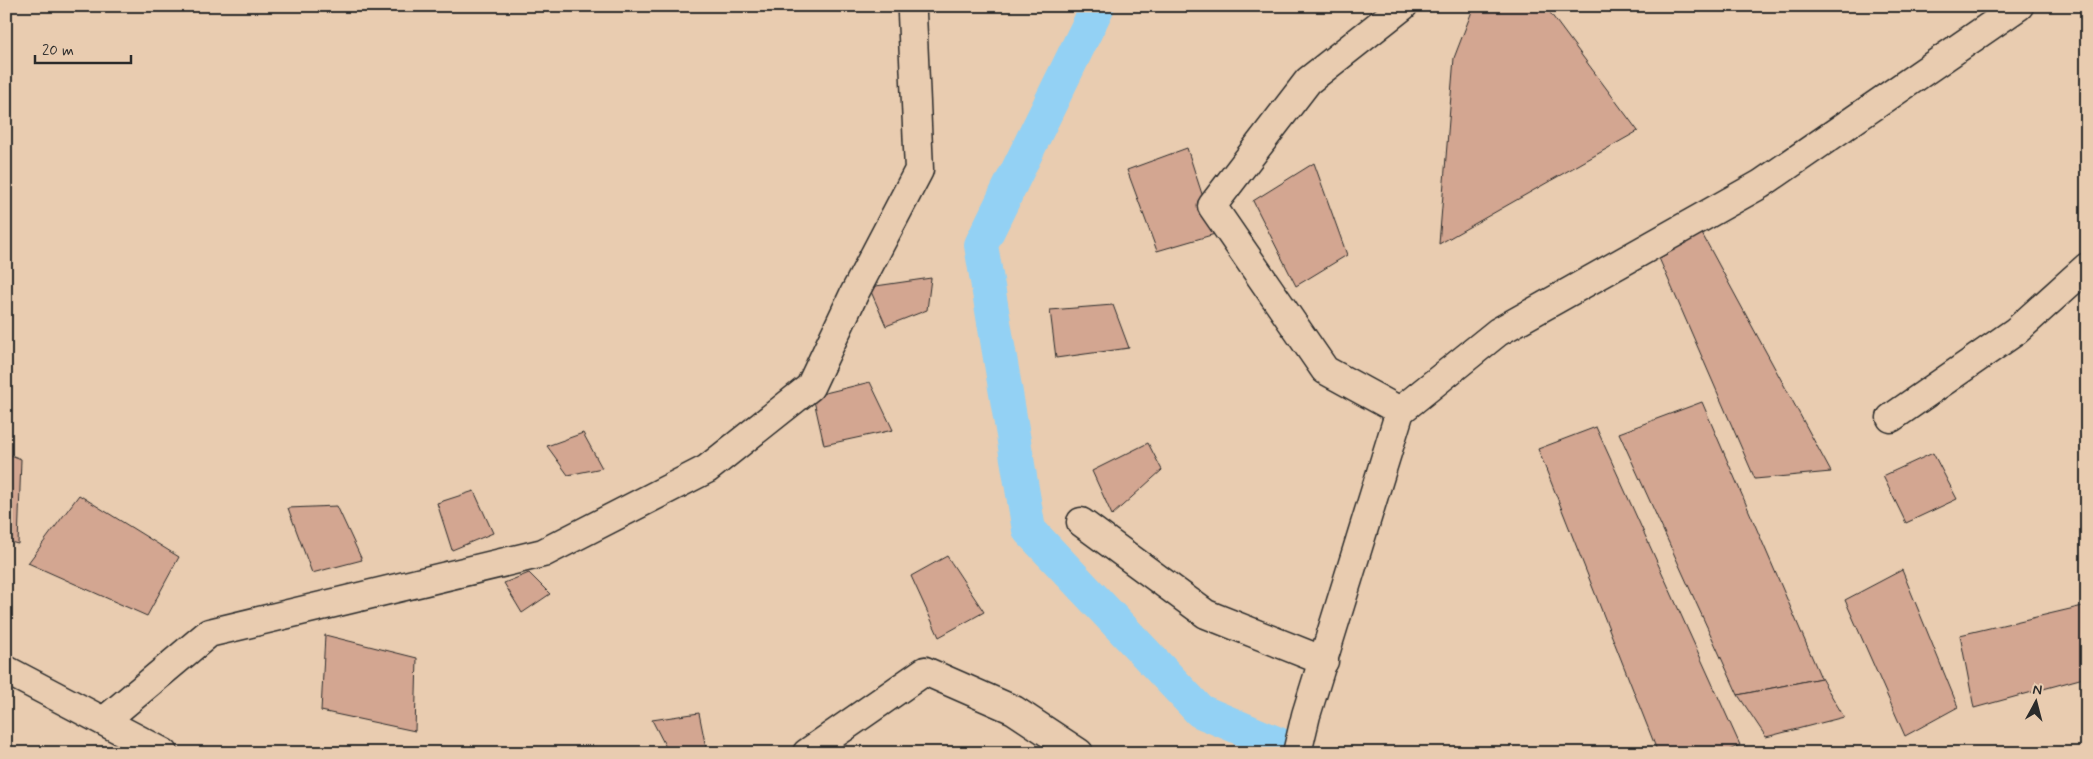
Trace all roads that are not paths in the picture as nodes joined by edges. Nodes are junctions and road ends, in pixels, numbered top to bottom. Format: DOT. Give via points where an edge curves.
graph roads {
  1 [pos="1402,6"];
  2 [pos="2019,6"];
  3 [pos="912,14"];
  4 [pos="2087,267"];
  5 [pos="1400,411"];
  6 [pos="1891,418"];
  7 [pos="1081,522"];
  8 [pos="1324,661"];
  9 [pos="6,670"];
  10 [pos="104,721"];
  11 [pos="164,753"];
  12 [pos="807,753"];
  13 [pos="1078,753"];
  14 [pos="1297,753"];
  1 -- 5 [label="main road" via="1308,81 1212,206 1325,370"];
  2 -- 5 [label="main road" via="1761,184 1498,332"];
  3 -- 10 [label="main road" via="919,170 810,387 707,469 543,553 209,633"];
  4 -- 6 [label="main road" via="2016,331"];
  5 -- 8 [label="main road"];
  7 -- 8 [label="main road" via="1206,614"];
  8 -- 14 [label="main road"];
  9 -- 10 [label="main road"];
  10 -- 11 [label="main road"];
  12 -- 13 [label="main road" via="925,671 1014,710"];
}
